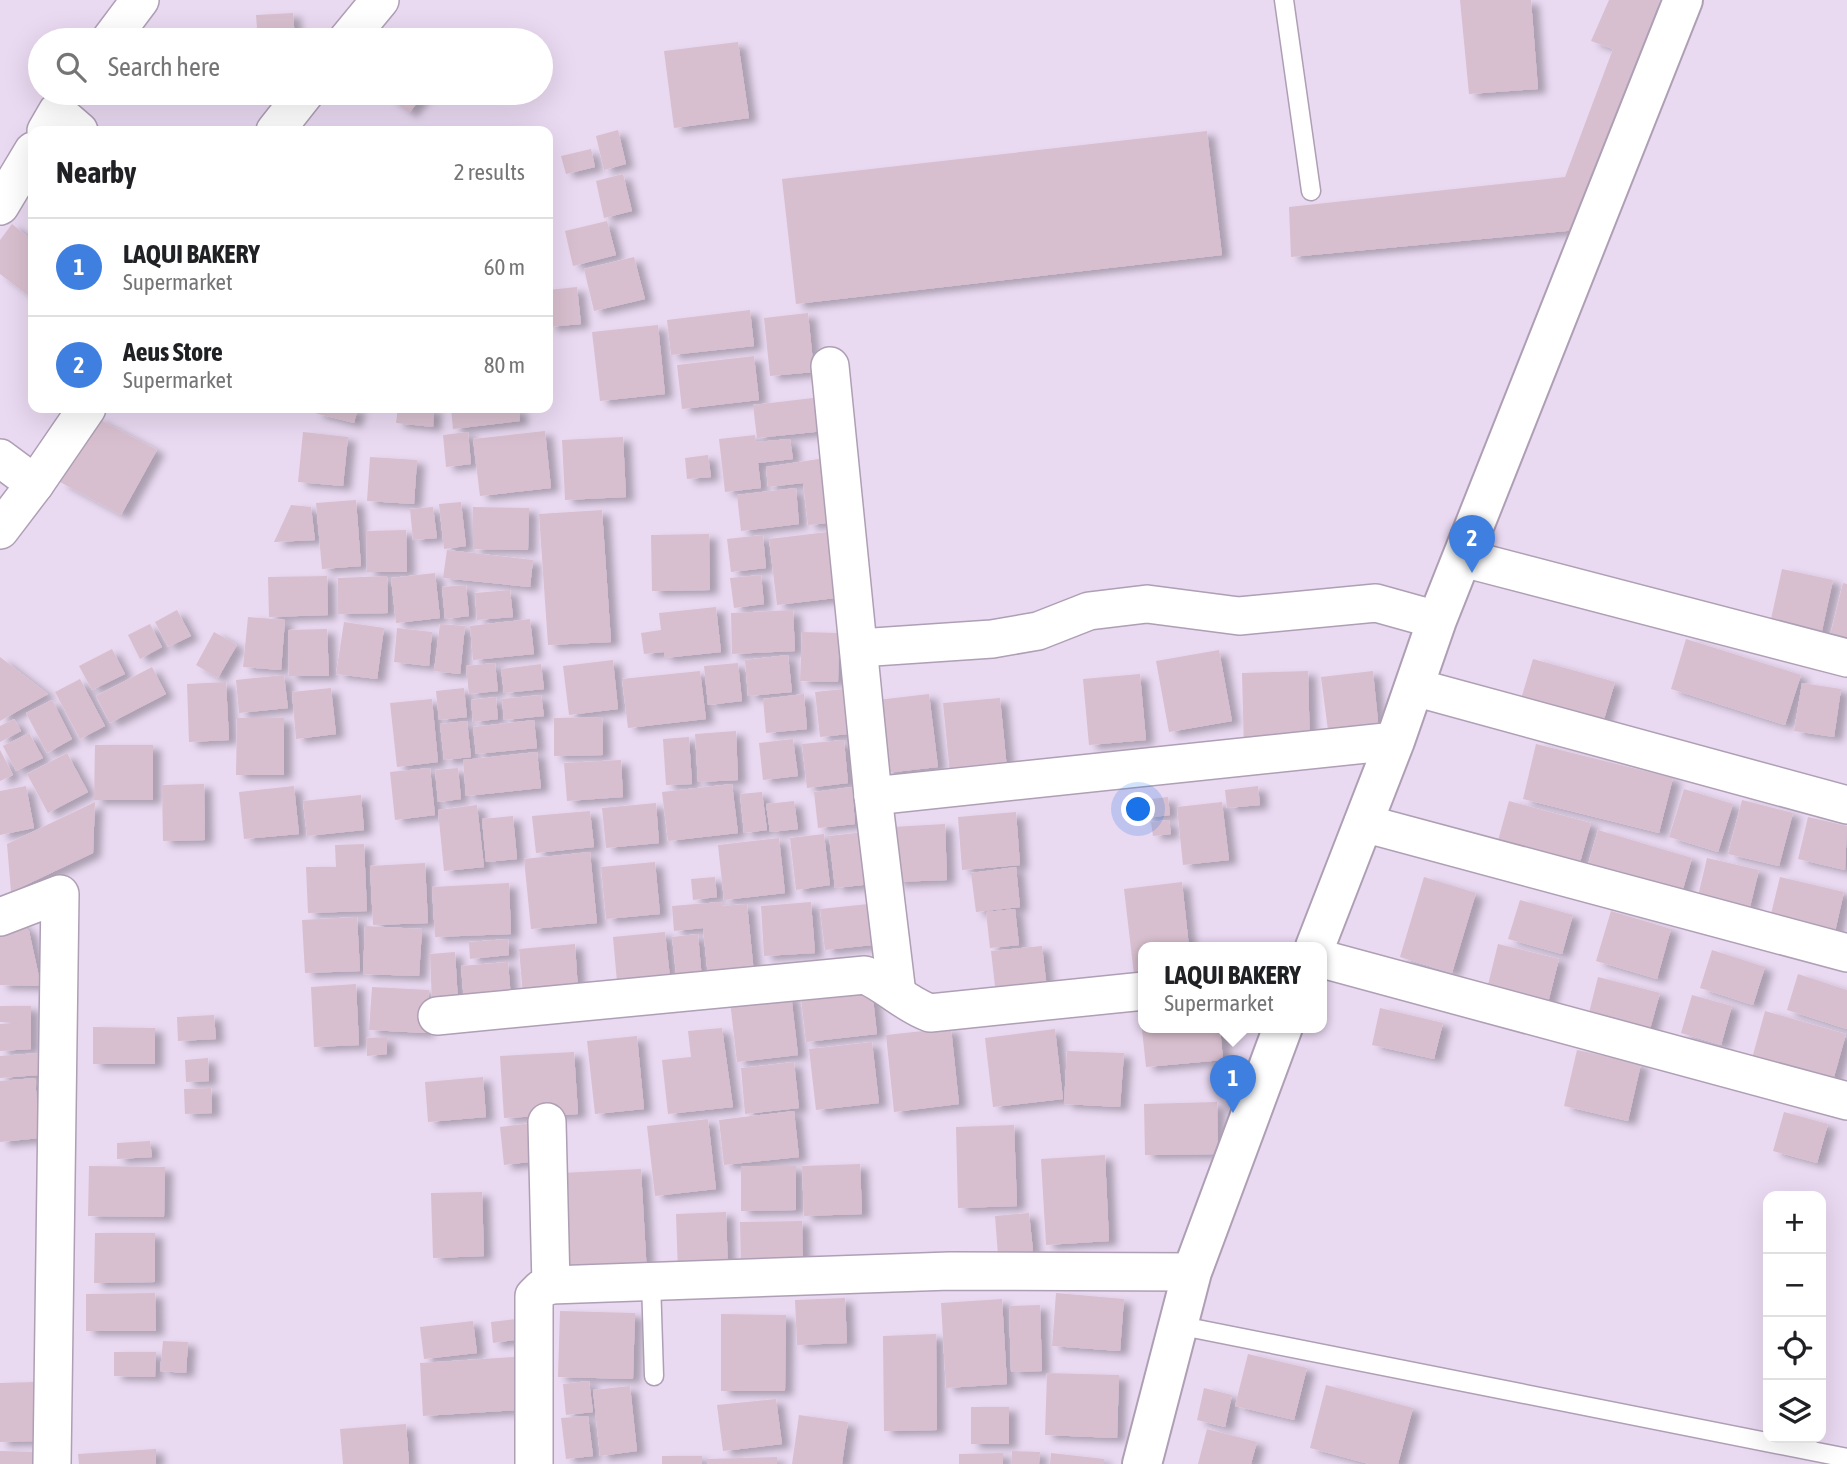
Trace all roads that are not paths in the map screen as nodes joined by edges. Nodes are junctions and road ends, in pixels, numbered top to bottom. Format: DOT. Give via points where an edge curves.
graph roads {
  1 [pos="140,0"];
  2 [pos="380,0"];
  3 [pos="1284,0"];
  4 [pos="1684,0"];
  5 [pos="119,28"];
  6 [pos="357,28"];
  7 [pos="296,105"];
  8 [pos="279,126"];
  9 [pos="28,159"];
  10 [pos="1311,191"];
  11 [pos="0,206"];
  12 [pos="830,366"];
  13 [pos="84,413"];
  14 [pos="0,458"];
  15 [pos="36,484"];
  16 [pos="0,530"];
  17 [pos="1463,558"];
  18 [pos="1437,620"];
  19 [pos="859,648"];
  20 [pos="1847,658"];
  21 [pos="1414,687"];
  22 [pos="1395,741"];
  23 [pos="873,796"];
  24 [pos="1847,805"];
  25 [pos="1363,823"];
  26 [pos="0,917"];
  27 [pos="1317,942"];
  28 [pos="1847,953"];
  29 [pos="1327,960"];
  30 [pos="1138,992"];
  31 [pos="897,994"];
  32 [pos="437,1016"];
  33 [pos="1281,1033"];
  34 [pos="1847,1101"];
  35 [pos="547,1122"];
  36 [pos="1192,1272"];
  37 [pos="651,1281"];
  38 [pos="551,1285"];
  39 [pos="1177,1325"];
  40 [pos="654,1376"];
  41 [pos="1847,1458"];
  42 [pos="52,1464"];
  43 [pos="534,1464"];
  44 [pos="1142,1464"];
  1 -- 5 [label="street"];
  2 -- 6 [label="street"];
  3 -- 10 [label="lane"];
  4 -- 17 [label="street"];
  7 -- 8 [label="street"];
  9 -- 11 [label="street"];
  12 -- 19 [label="street"];
  13 -- 15 [label="street"];
  14 -- 15 [label="street"];
  15 -- 16 [label="street"];
  17 -- 18 [label="street"];
  17 -- 20 [label="street"];
  18 -- 19 [label="street" via="1376,603 1239,616 1147,604 1089,611 1038,631 992,639"];
  18 -- 21 [label="street"];
  19 -- 23 [label="street"];
  21 -- 22 [label="street"];
  21 -- 24 [label="street"];
  22 -- 23 [label="street"];
  22 -- 25 [label="street"];
  23 -- 31 [label="street"];
  25 -- 27 [label="street"];
  25 -- 28 [label="street"];
  26 -- 42 [label="street" via="60,894"];
  29 -- 34 [label="street"];
  30 -- 31 [label="street" via="945,1013 930,1013"];
  31 -- 32 [label="street" via="865,975"];
  33 -- 36 [label="street"];
  35 -- 38 [label="street"];
  36 -- 37 [label="street" via="950,1270"];
  36 -- 39 [label="street"];
  37 -- 38 [label="street"];
  37 -- 40 [label="lane"];
  38 -- 43 [label="street" via="534,1296"];
  39 -- 41 [label="lane"];
  39 -- 44 [label="street"];
}
